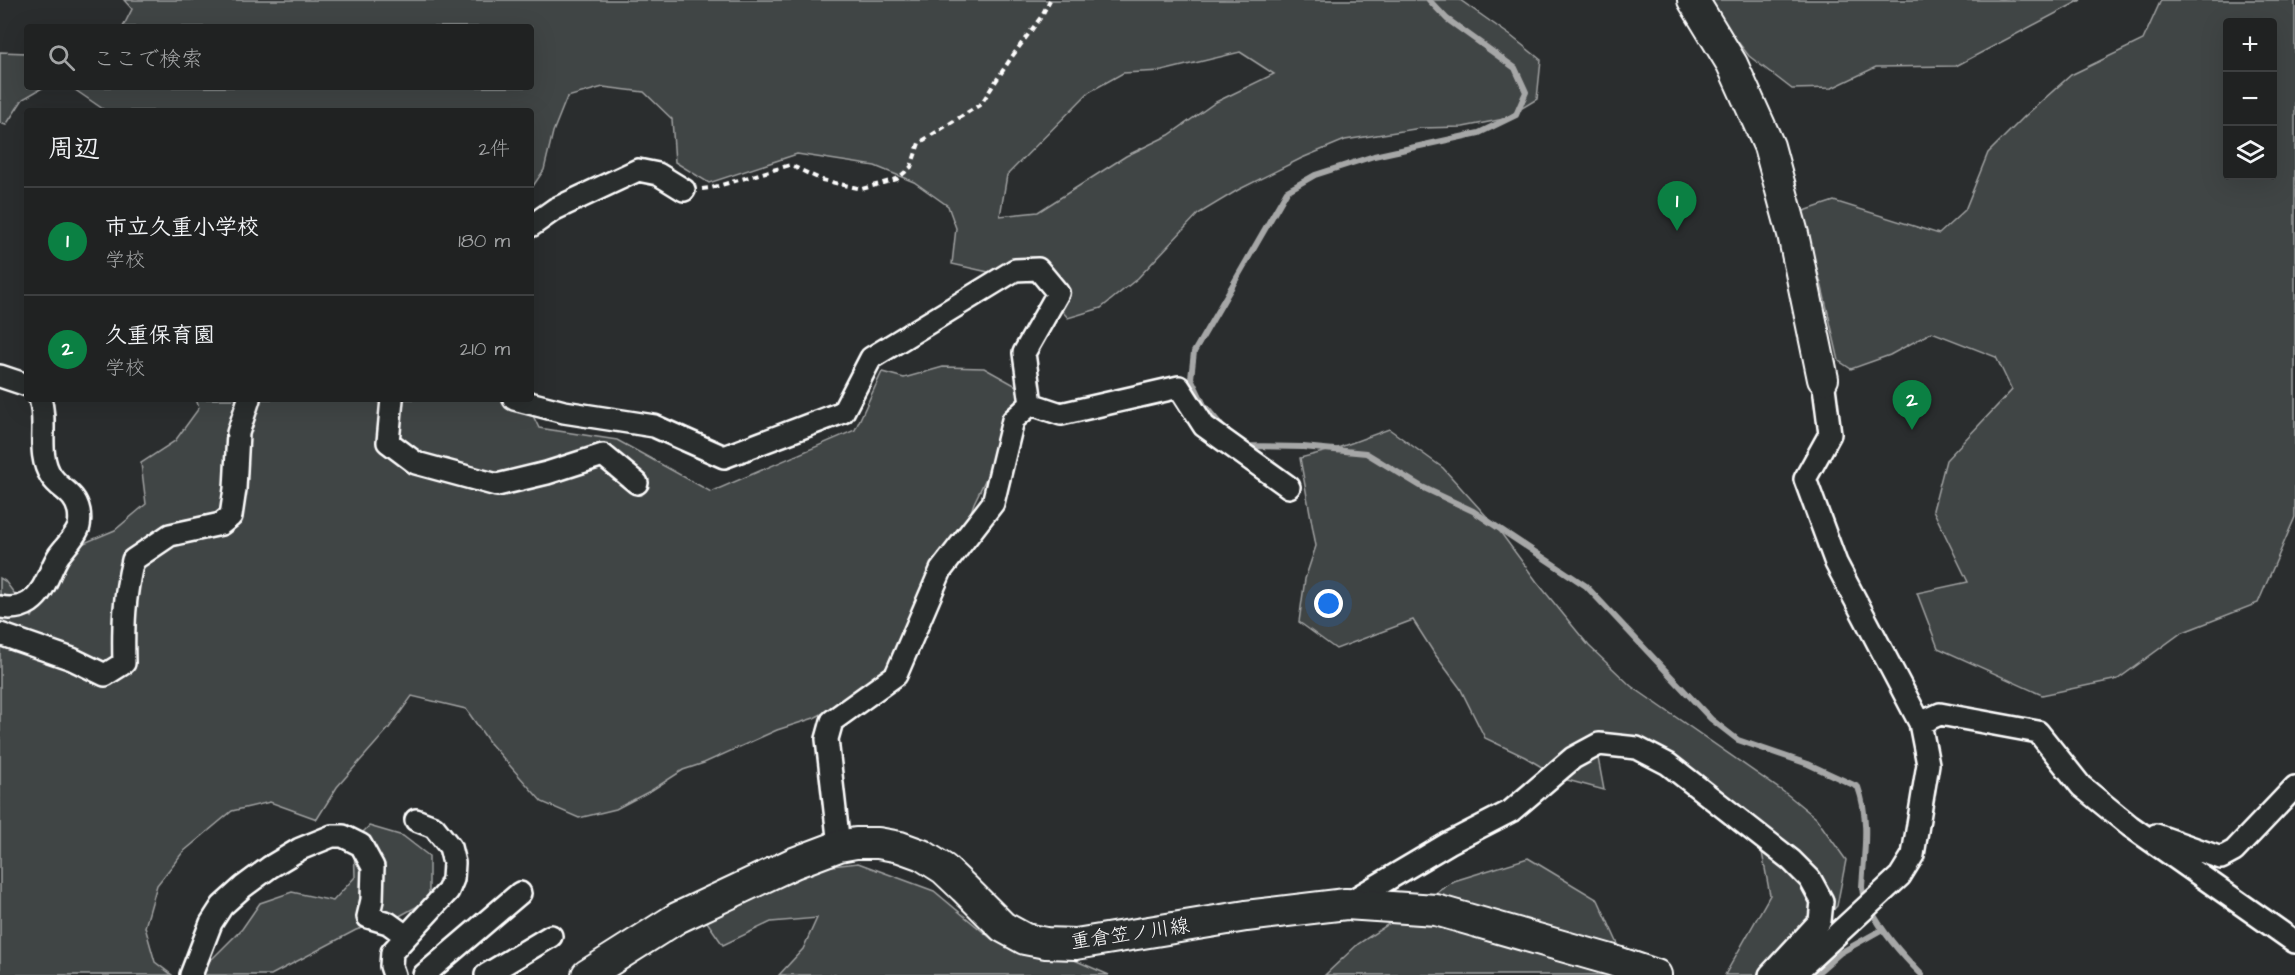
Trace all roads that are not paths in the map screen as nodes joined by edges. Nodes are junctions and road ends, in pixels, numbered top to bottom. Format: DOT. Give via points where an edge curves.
graph roads {
  1 [pos="1693,0"];
  2 [pos="684,190"];
  3 [pos="534,224"];
  4 [pos="0,376"];
  5 [pos="1823,379"];
  6 [pos="24,383"];
  7 [pos="41,402"];
  8 [pos="248,402"];
  9 [pos="392,402"];
  10 [pos="526,402"];
  11 [pos="1031,404"];
  12 [pos="637,483"];
  13 [pos="1289,488"];
  14 [pos="0,607"];
  15 [pos="0,634"];
  16 [pos="1920,723"];
  17 [pos="2295,786"];
  18 [pos="416,820"];
  19 [pos="2130,826"];
  20 [pos="839,846"];
  21 [pos="520,893"];
  22 [pos="1346,904"];
  23 [pos="406,936"];
  24 [pos="551,936"];
  25 [pos="2295,942"];
  26 [pos="191,975"];
  27 [pos="394,975"];
  28 [pos="424,975"];
  29 [pos="486,975"];
  30 [pos="587,975"];
  31 [pos="1656,975"];
  32 [pos="1770,975"];
  33 [pos="1793,975"];
  1 -- 5 [label="main road" via="1732,64 1769,146 1793,234"];
  2 -- 3 [label="street" via="658,174 638,170 555,209"];
  4 -- 6 [label="street"];
  5 -- 16 [label="street" via="1830,434 1805,479 1836,563"];
  7 -- 14 [label="street" via="44,456 51,476 74,498 79,512 78,528 57,558 40,594 11,609"];
  8 -- 15 [label="street" via="238,433 231,516 221,524 170,535 133,560 122,621 124,663 105,675"];
  9 -- 12 [label="street" via="388,442 416,463 497,485 603,454"];
  10 -- 11 [label="street" via="654,426 724,457 843,412 871,358 1015,270 1038,269 1058,293 1024,353"];
  11 -- 13 [label="street" via="1061,414 1179,387 1204,426"];
  11 -- 20 [label="street" via="1013,420 993,502 941,570 897,675 832,721 827,739"];
  16 -- 19 [label="street" via="1940,714 2038,732 2081,786"];
  16 -- 33 [label="street" via="1928,764 1912,855 1900,876"];
  17 -- 19 [label="street" via="2234,851 2221,858"];
  18 -- 23 [label="street" via="434,827 450,847 453,879 448,891"];
  19 -- 25 [label="street"];
  20 -- 22 [label="main road, 重倉笠ノ川線" via="878,843 922,855 944,869 1003,927 1025,939 1046,943 1076,944"];
  20 -- 30 [label="main road, 重倉笠ノ川線" via="794,862 677,918"];
  21 -- 28 [label="street"];
  22 -- 31 [label="main road, 重倉笠ノ川線" via="1436,910"];
  22 -- 32 [label="street" via="1512,810 1573,758 1599,744 1637,748 1668,764 1810,879 1822,901 1820,921"];
  23 -- 26 [label="street" via="388,923 368,917 373,867 361,845 332,836 270,867 222,906 211,923"];
  23 -- 27 [label="street" via="392,952"];
  24 -- 29 [label="street"];
}
